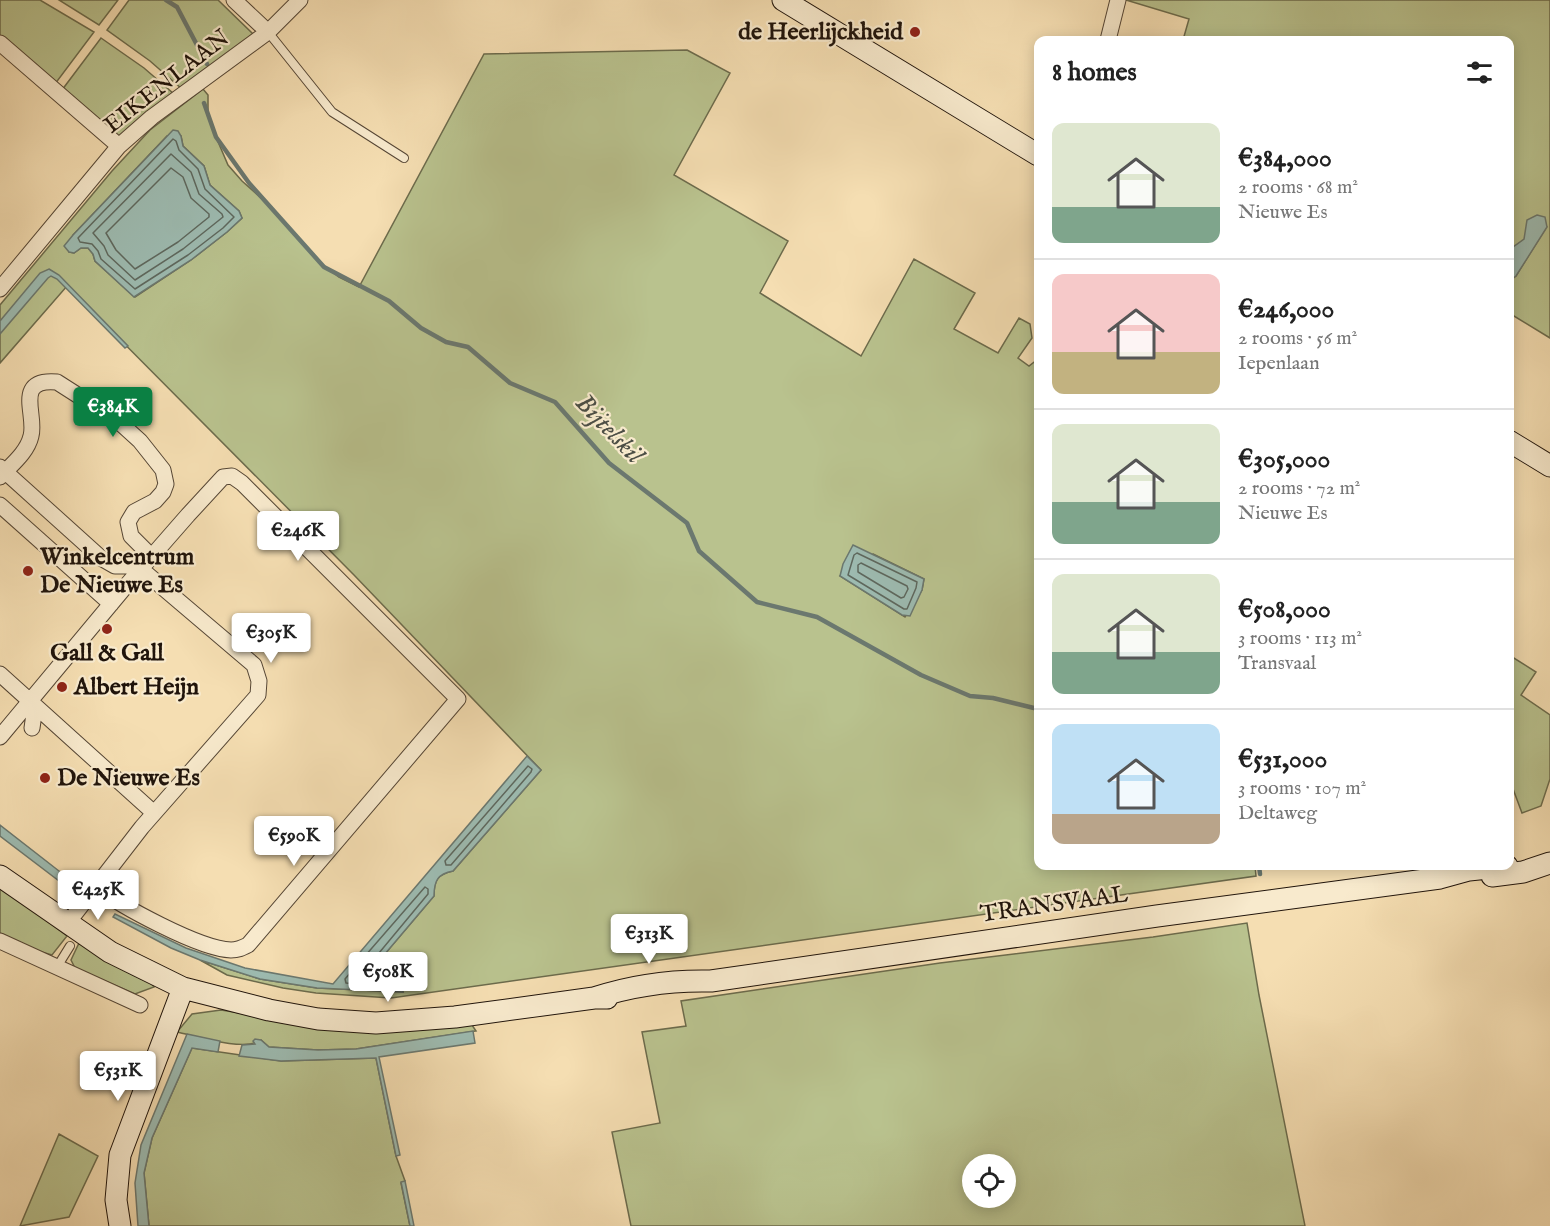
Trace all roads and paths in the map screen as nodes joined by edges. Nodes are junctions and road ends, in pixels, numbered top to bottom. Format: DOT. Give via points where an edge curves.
graph roads {
  1 [pos="234,0"];
  2 [pos="300,0"];
  3 [pos="783,0"];
  4 [pos="1118,0"];
  5 [pos="268,32"];
  6 [pos="1109,36"];
  7 [pos="0,43"];
  8 [pos="119,146"];
  9 [pos="1034,153"];
  10 [pos="404,158"];
  11 [pos="0,289"];
  12 [pos="1514,444"];
  13 [pos="1550,466"];
  14 [pos="2,472"];
  15 [pos="0,505"];
  16 [pos="152,557"];
  17 [pos="141,569"];
  18 [pos="111,604"];
  19 [pos="0,674"];
  20 [pos="31,701"];
  21 [pos="32,728"];
  22 [pos="0,736"];
  23 [pos="154,813"];
  24 [pos="1549,864"];
  25 [pos="1514,865"];
  26 [pos="1469,870"];
  27 [pos="0,876"];
  28 [pos="1440,878"];
  29 [pos="95,886"];
  30 [pos="67,924"];
  31 [pos="0,940"];
  32 [pos="70,946"];
  33 [pos="57,968"];
  34 [pos="183,988"];
  35 [pos="140,1005"];
  36 [pos="120,1226"];
  1 -- 5 [label="street"];
  2 -- 5 [label="street, EIKENLAAN"];
  3 -- 9 [label="street"];
  4 -- 6 [label="street"];
  5 -- 8 [label="street, EIKENLAAN"];
  5 -- 10 [label="lane" via="332,112"];
  7 -- 8 [label="street"];
  8 -- 11 [label="street, EIKENLAAN"];
  12 -- 13 [label="street"];
  14 -- 16 [label="street" via="23,453 32,434 28,398 45,381 57,382 118,421 163,470 163,492 134,512 128,522 131,536"];
  14 -- 17 [label="street" via="101,558 115,566"];
  15 -- 18 [label="street"];
  16 -- 17 [label="street"];
  16 -- 29 [label="street" via="224,477 232,476 458,699 248,945 239,950 227,950 185,936 112,899"];
  17 -- 18 [label="street"];
  17 -- 23 [label="street" via="254,665 259,681 258,695"];
  18 -- 20 [label="street"];
  19 -- 20 [label="street"];
  20 -- 21 [label="street"];
  20 -- 22 [label="street"];
  20 -- 23 [label="street"];
  23 -- 29 [label="street"];
  24 -- 25 [label="street, TRANSVAAL"];
  24 -- 28 [label="street, TRANSVAAL" via="1472,879"];
  26 -- 28 [label="street, TRANSVAAL"];
  27 -- 30 [label="street, TRANSVAAL"];
  28 -- 34 [label="street, TRANSVAAL" via="711,981 681,991 455,1017 376,1023 318,1019"];
  29 -- 30 [label="street"];
  30 -- 34 [label="street, TRANSVAAL" via="110,952"];
  31 -- 33 [label="street"];
  32 -- 33 [label="lane"];
  33 -- 35 [label="street"];
  34 -- 36 [label="street" via="120,1155 116,1200"];
}
